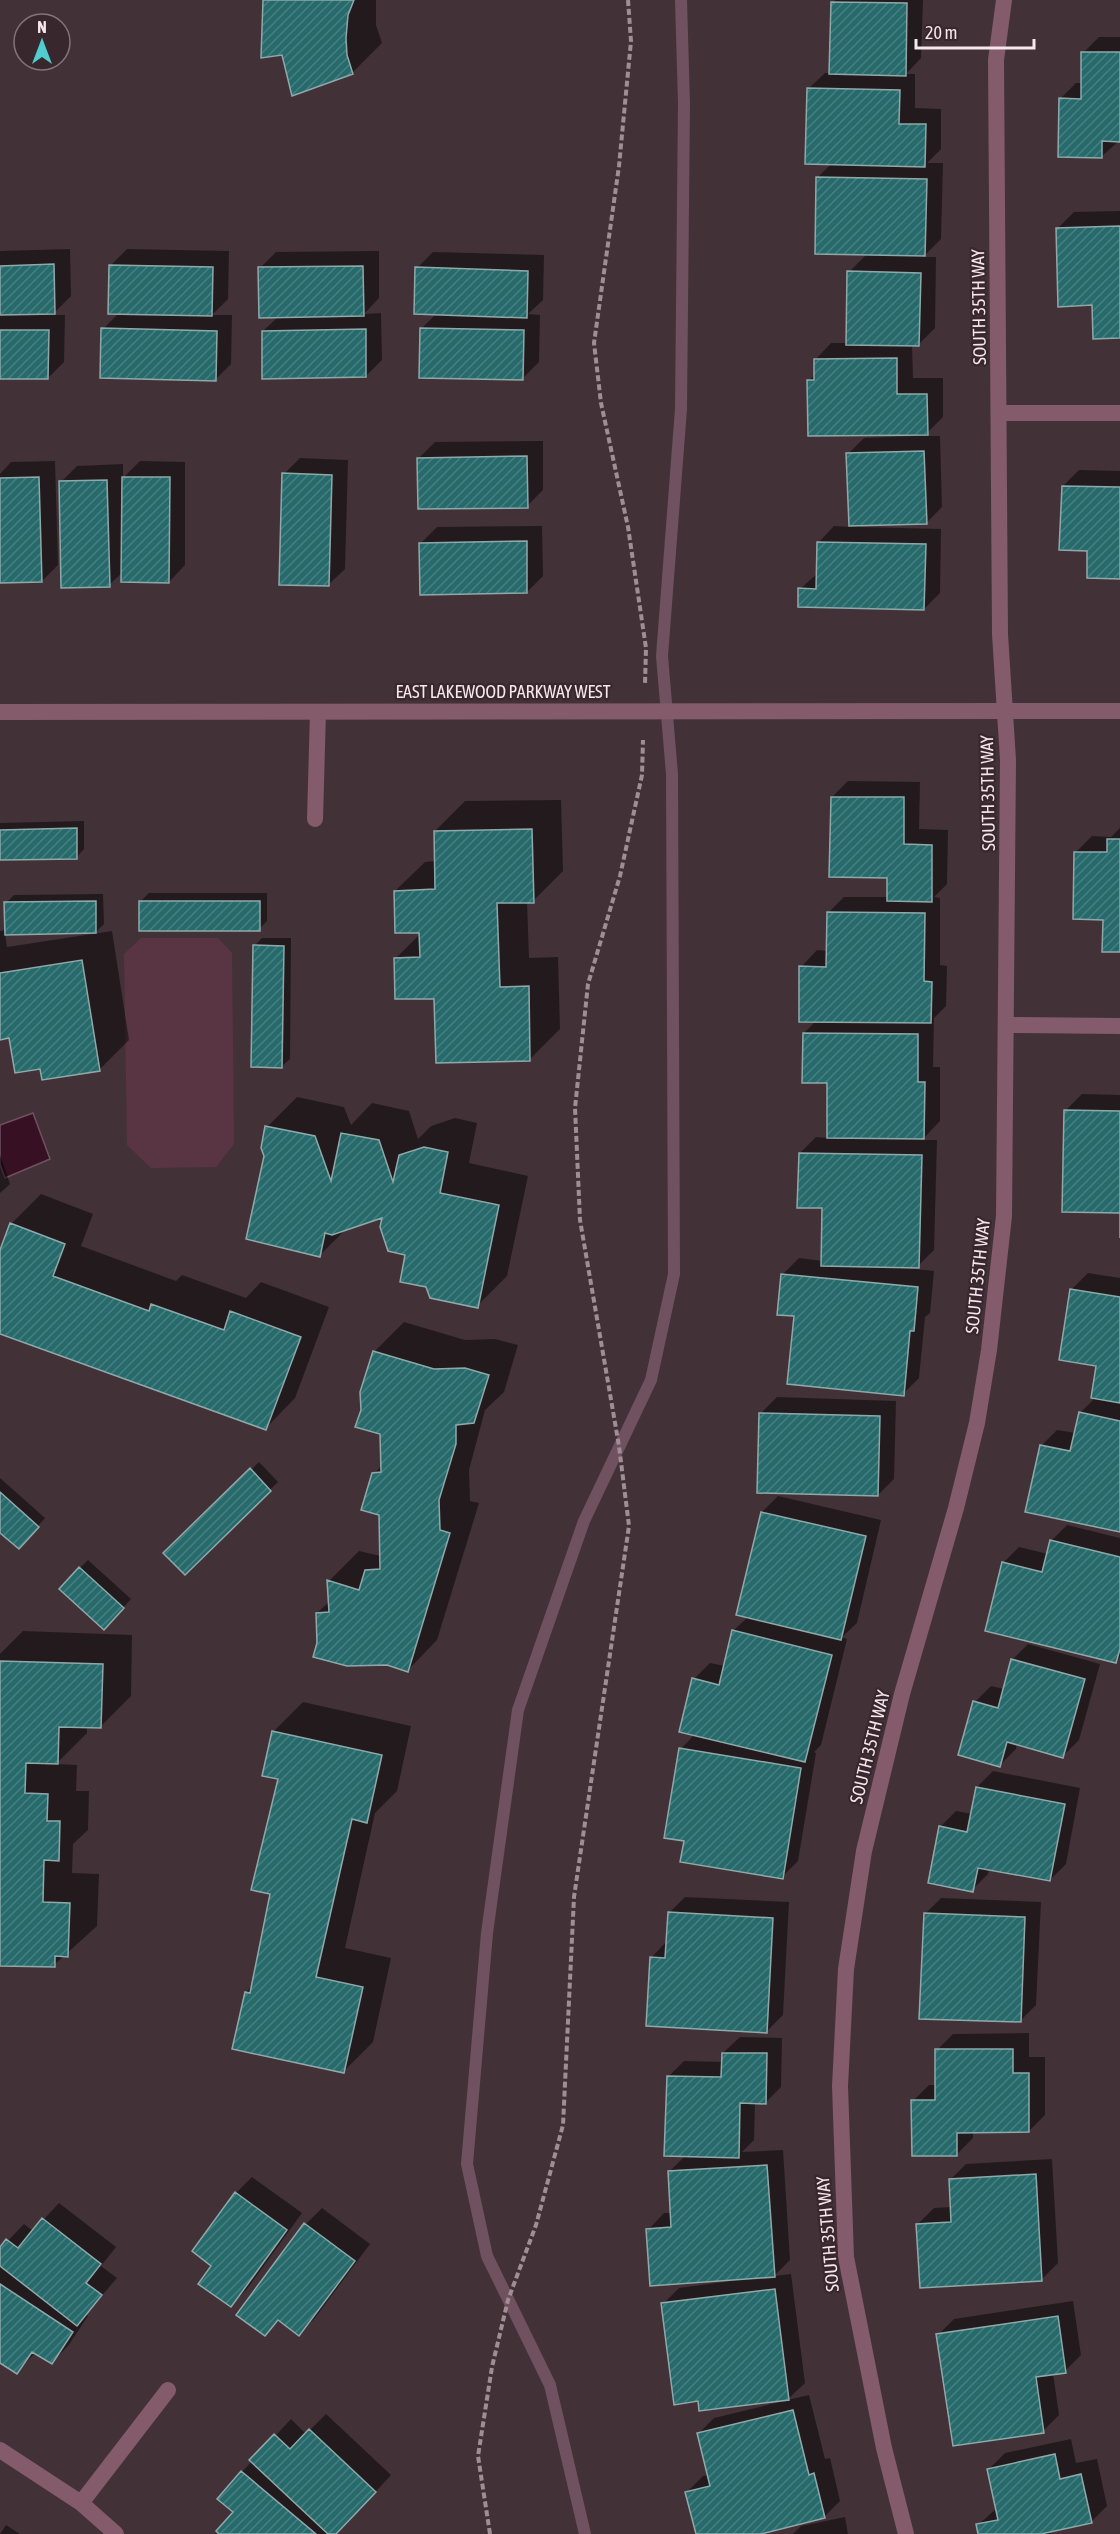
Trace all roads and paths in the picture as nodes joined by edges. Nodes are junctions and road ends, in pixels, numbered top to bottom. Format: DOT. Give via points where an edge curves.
graph roads {
  1 [pos="628,0"];
  2 [pos="1004,0"];
  3 [pos="999,413"];
  4 [pos="1120,413"];
  5 [pos="644,694"];
  6 [pos="1006,711"];
  7 [pos="1120,711"];
  8 [pos="0,712"];
  9 [pos="318,712"];
  10 [pos="643,729"];
  11 [pos="315,819"];
  12 [pos="1006,1025"];
  13 [pos="1120,1026"];
  14 [pos="168,2390"];
  15 [pos="0,2450"];
  16 [pos="81,2503"];
  17 [pos="116,2534"];
  18 [pos="490,2534"];
  19 [pos="906,2534"];
  1 -- 5 [label="path" via="631,41 619,166 594,343 601,403 628,527 646,648"];
  2 -- 3 [label="street, SOUTH 35TH WAY" via="996,60"];
  3 -- 4 [label="street"];
  3 -- 6 [label="street, SOUTH 35TH WAY" via="1000,634"];
  6 -- 7 [label="street, EAST LAKEWOOD PARKWAY WEST"];
  6 -- 9 [label="street, EAST LAKEWOOD PARKWAY WEST"];
  6 -- 12 [label="street, SOUTH 35TH WAY"];
  8 -- 9 [label="street, EAST LAKEWOOD PARKWAY WEST"];
  9 -- 11 [label="street"];
  10 -- 18 [label="path" via="639,786 620,876 588,984 575,1108 580,1220 629,1526 574,1897 563,2125 536,2225 508,2300 492,2367 478,2456"];
  12 -- 13 [label="street"];
  12 -- 19 [label="street, SOUTH 35TH WAY" via="1005,1216 989,1350 956,1508 902,1694 864,1851 846,1969 840,2086 846,2257 881,2438"];
  14 -- 16 [label="street"];
  15 -- 16 [label="street"];
  16 -- 17 [label="street"];
}
